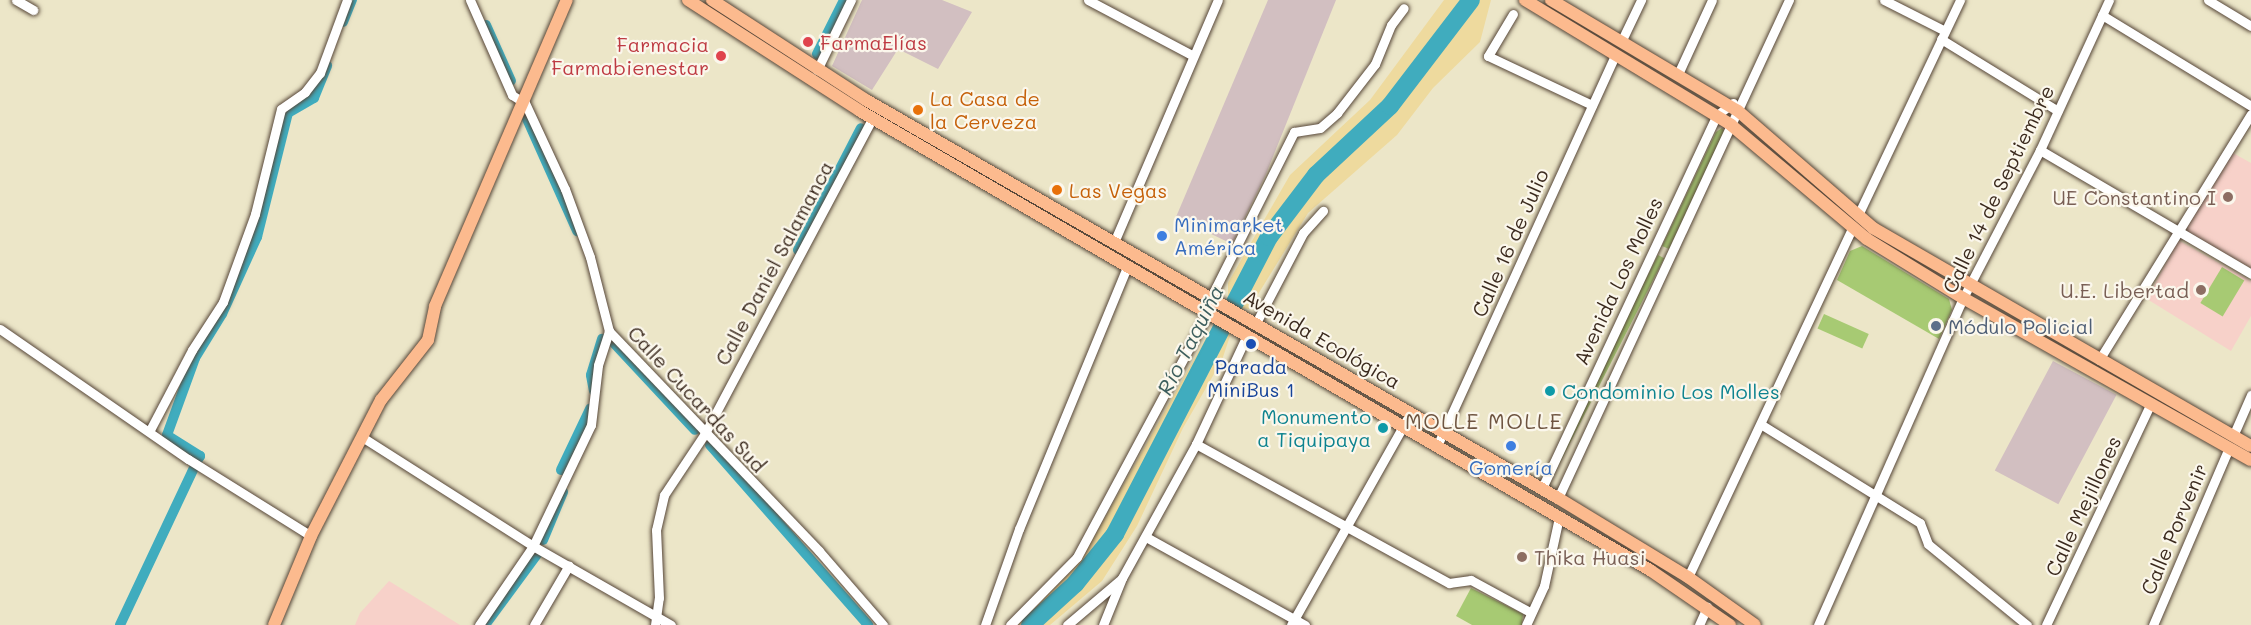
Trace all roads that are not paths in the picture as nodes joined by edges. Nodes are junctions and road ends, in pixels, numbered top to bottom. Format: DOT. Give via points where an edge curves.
graph roads {
  1 [pos="16,0"];
  2 [pos="347,0"];
  3 [pos="470,0"];
  4 [pos="567,0"];
  5 [pos="688,0"];
  6 [pos="712,0"];
  7 [pos="851,0"];
  8 [pos="1088,0"];
  9 [pos="1218,0"];
  10 [pos="1525,0"];
  11 [pos="1551,0"];
  12 [pos="1641,0"];
  13 [pos="1712,0"];
  14 [pos="1789,0"];
  15 [pos="1884,0"];
  16 [pos="1960,0"];
  17 [pos="2109,0"];
  18 [pos="2208,0"];
  19 [pos="1404,8"];
  20 [pos="33,10"];
  21 [pos="1513,14"];
  22 [pos="2102,15"];
  23 [pos="2251,26"];
  24 [pos="1943,35"];
  25 [pos="1621,42"];
  26 [pos="1616,54"];
  27 [pos="1192,55"];
  28 [pos="817,70"];
  29 [pos="1678,74"];
  30 [pos="866,100"];
  31 [pos="525,103"];
  32 [pos="1592,105"];
  33 [pos="1736,105"];
  34 [pos="2251,106"];
  35 [pos="860,111"];
  36 [pos="2058,111"];
  37 [pos="2251,114"];
  38 [pos="1717,115"];
  39 [pos="872,119"];
  40 [pos="1731,125"];
  41 [pos="2040,150"];
  42 [pos="1323,211"];
  43 [pos="1858,215"];
  44 [pos="1852,229"];
  45 [pos="2176,232"];
  46 [pos="1115,240"];
  47 [pos="1127,267"];
  48 [pos="1168,270"];
  49 [pos="2251,274"];
  50 [pos="1158,284"];
  51 [pos="1969,286"];
  52 [pos="1211,297"];
  53 [pos="1963,298"];
  54 [pos="1212,316"];
  55 [pos="1256,323"];
  56 [pos="0,329"];
  57 [pos="609,331"];
  58 [pos="1247,335"];
  59 [pos="2099,360"];
  60 [pos="2251,395"];
  61 [pos="2151,403"];
  62 [pos="1410,412"];
  63 [pos="1762,425"];
  64 [pos="1403,426"];
  65 [pos="150,430"];
  66 [pos="1444,432"];
  67 [pos="704,435"];
  68 [pos="362,437"];
  69 [pos="2231,442"];
  70 [pos="1196,444"];
  71 [pos="1437,446"];
  72 [pos="2251,446"];
  73 [pos="2251,460"];
  74 [pos="1542,488"];
  75 [pos="1876,495"];
  76 [pos="1558,498"];
  77 [pos="1559,517"];
  78 [pos="1349,526"];
  79 [pos="311,536"];
  80 [pos="1146,537"];
  81 [pos="533,546"];
  82 [pos="569,565"];
  83 [pos="1688,577"];
  84 [pos="1122,578"];
  85 [pos="1707,607"];
  86 [pos="1530,612"];
  87 [pos="656,620"];
  88 [pos="1293,622"];
  89 [pos="274,625"];
  90 [pos="479,625"];
  91 [pos="534,625"];
  92 [pos="671,625"];
  93 [pos="883,625"];
  94 [pos="985,625"];
  95 [pos="1010,625"];
  96 [pos="1067,625"];
  97 [pos="1103,625"];
  98 [pos="1305,625"];
  99 [pos="1526,625"];
  100 [pos="1699,625"];
  101 [pos="1730,625"];
  102 [pos="1755,625"];
  103 [pos="1818,625"];
  104 [pos="2027,625"];
  105 [pos="2046,625"];
  106 [pos="2153,625"];
  1 -- 20 [label="street"];
  2 -- 65 [label="street" via="320,73 305,92 281,109 255,214 223,302 192,350"];
  3 -- 31 [label="street, Calle Cucardas Sud" via="512,95"];
  4 -- 31 [label="main road"];
  5 -- 35 [label="main road, Avenida Ecológica"];
  6 -- 28 [label="main road, Avenida Ecológica"];
  7 -- 28 [label="street"];
  8 -- 27 [label="street"];
  9 -- 46 [label="street"];
  10 -- 26 [label="main road"];
  11 -- 25 [label="main road"];
  12 -- 25 [label="street"];
  13 -- 29 [label="street"];
  14 -- 33 [label="street, Avenida Los Molles"];
  15 -- 24 [label="street"];
  16 -- 24 [label="street"];
  17 -- 22 [label="street, Calle 14 de Septiembre"];
  18 -- 23 [label="street"];
  19 -- 52 [label="street" via="1390,25 1375,64 1337,113 1320,128 1294,132"];
  21 -- 32 [label="street" via="1488,56"];
  22 -- 34 [label="street"];
  22 -- 36 [label="street, Calle 14 de Septiembre"];
  24 -- 36 [label="street"];
  24 -- 43 [label="street"];
  25 -- 29 [label="main road"];
  26 -- 32 [label="street, Calle 16 de Julio"];
  26 -- 38 [label="main road"];
  28 -- 30 [label="main road, Avenida Ecológica"];
  29 -- 33 [label="main road"];
  30 -- 35 [label="main road"];
  30 -- 46 [label="main road, Avenida Ecológica"];
  31 -- 57 [label="street, Calle Cucardas Sud" via="579,228"];
  31 -- 68 [label="main road" via="435,306 428,340 381,400"];
  32 -- 66 [label="street, Calle 16 de Julio"];
  33 -- 38 [label="street, Avenida Los Molles"];
  33 -- 40 [label="street, Avenida Los Molles"];
  33 -- 43 [label="main road"];
  35 -- 39 [label="main road, Avenida Ecológica"];
  36 -- 41 [label="street, Calle 14 de Septiembre"];
  37 -- 45 [label="street"];
  38 -- 40 [label="main road"];
  38 -- 74 [label="street, Avenida Los Molles"];
  39 -- 47 [label="main road, Avenida Ecológica"];
  39 -- 67 [label="street, Calle Daniel Salamanca"];
  40 -- 44 [label="main road"];
  40 -- 76 [label="street, Avenida Los Molles"];
  41 -- 45 [label="street"];
  41 -- 51 [label="street, Calle 14 de Septiembre"];
  42 -- 55 [label="street" via="1303,233"];
  43 -- 51 [label="main road"];
  44 -- 53 [label="main road"];
  44 -- 63 [label="street"];
  45 -- 49 [label="street"];
  45 -- 59 [label="street"];
  46 -- 48 [label="main road, Avenida Ecológica"];
  47 -- 50 [label="main road, Avenida Ecológica"];
  47 -- 94 [label="street" via="1019,529"];
  48 -- 50 [label="main road"];
  48 -- 52 [label="main road, Avenida Ecológica"];
  50 -- 54 [label="main road, Avenida Ecológica"];
  51 -- 53 [label="street, Calle 14 de Septiembre"];
  51 -- 59 [label="main road"];
  52 -- 55 [label="main road, Avenida Ecológica"];
  53 -- 61 [label="main road"];
  53 -- 75 [label="street, Calle 14 de Septiembre"];
  54 -- 58 [label="main road, Avenida Ecológica"];
  54 -- 95 [label="street" via="1077,557"];
  55 -- 62 [label="main road, Avenida Ecológica"];
  56 -- 65 [label="street"];
  57 -- 67 [label="street, Calle Cucardas Sud"];
  57 -- 81 [label="street" via="598,365 591,425"];
  58 -- 64 [label="main road, Avenida Ecológica"];
  58 -- 70 [label="street"];
  59 -- 69 [label="main road"];
  60 -- 69 [label="street, Calle Porvenir"];
  61 -- 69 [label="main road"];
  61 -- 105 [label="street, Calle Mejillones"];
  62 -- 64 [label="street"];
  62 -- 66 [label="main road, Avenida Ecológica"];
  63 -- 75 [label="street"];
  63 -- 83 [label="street"];
  64 -- 71 [label="main road, Avenida Ecológica"];
  64 -- 78 [label="street"];
  65 -- 79 [label="street" via="188,459"];
  66 -- 71 [label="street, Calle 16 de Julio"];
  66 -- 74 [label="main road, Avenida Ecológica"];
  67 -- 87 [label="street, Calle Daniel Salamanca" via="664,495 656,530"];
  67 -- 93 [label="street, Calle Cucardas Sud" via="819,551"];
  68 -- 79 [label="main road"];
  68 -- 81 [label="street"];
  69 -- 72 [label="main road"];
  69 -- 73 [label="main road"];
  69 -- 106 [label="street, Calle Porvenir"];
  70 -- 78 [label="street"];
  70 -- 80 [label="street"];
  71 -- 77 [label="main road, Avenida Ecológica"];
  74 -- 76 [label="main road, Avenida Ecológica"];
  75 -- 103 [label="street, Calle 14 de Septiembre"];
  75 -- 104 [label="street" via="1920,523 1928,544"];
  76 -- 83 [label="main road, Avenida Ecológica"];
  77 -- 85 [label="main road, Avenida Ecológica"];
  77 -- 86 [label="street" via="1544,586"];
  78 -- 86 [label="street" via="1449,583 1471,580"];
  78 -- 88 [label="street"];
  79 -- 89 [label="main road"];
  80 -- 84 [label="street"];
  80 -- 88 [label="street"];
  81 -- 82 [label="street"];
  81 -- 90 [label="street"];
  82 -- 87 [label="street"];
  82 -- 91 [label="street"];
  83 -- 102 [label="main road, Avenida Ecológica"];
  84 -- 96 [label="street"];
  84 -- 97 [label="street"];
  85 -- 100 [label="street"];
  85 -- 101 [label="main road, Avenida Ecológica"];
  86 -- 99 [label="street"];
  87 -- 92 [label="street"];
  88 -- 98 [label="street"];
}
